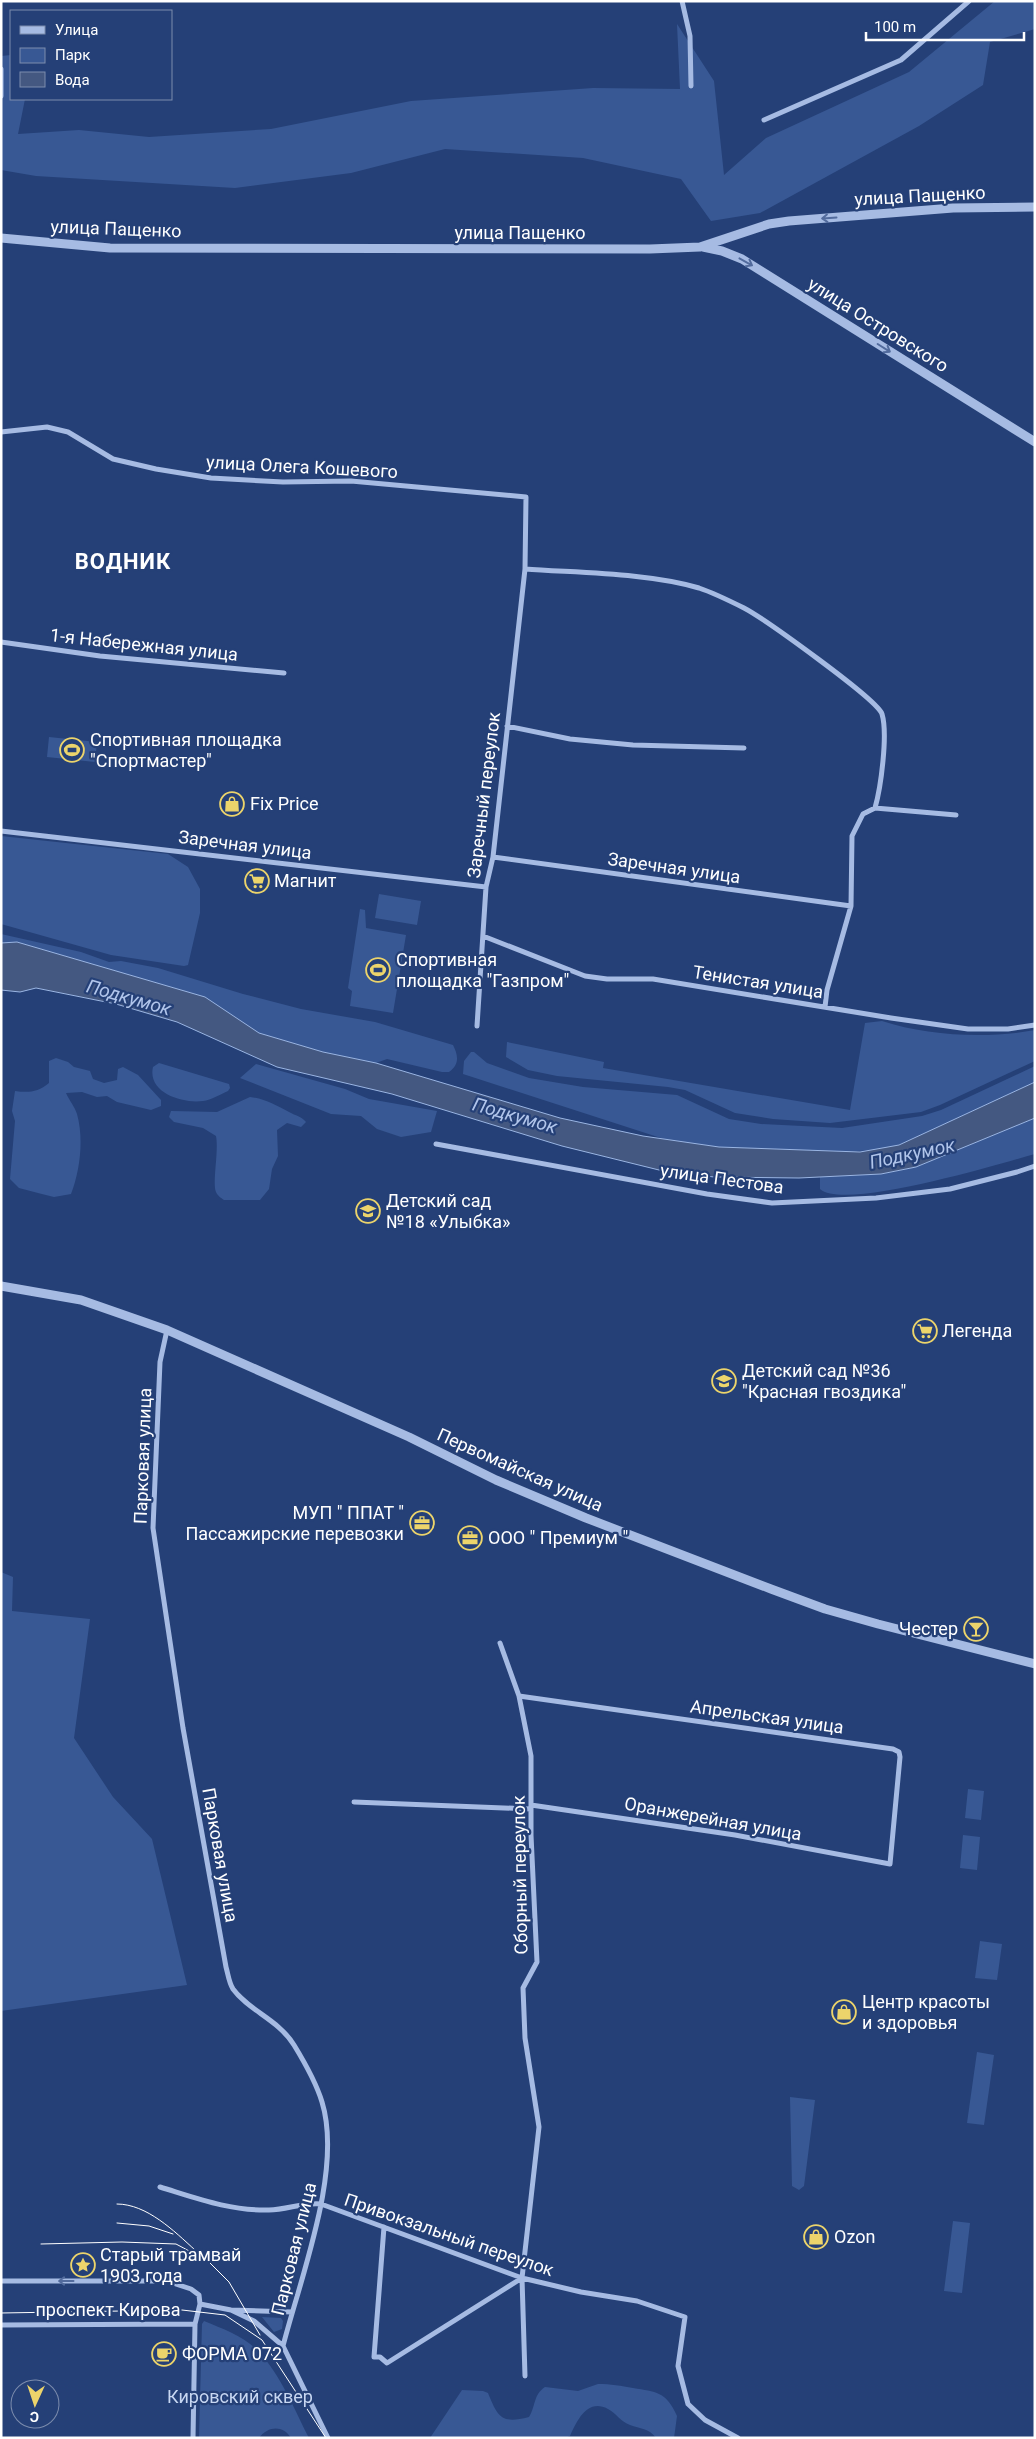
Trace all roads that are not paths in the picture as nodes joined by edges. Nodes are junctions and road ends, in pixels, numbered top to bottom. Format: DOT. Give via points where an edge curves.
graph roads {
  1 [pos="682,1"];
  2 [pos="968,1"];
  3 [pos="1,69"];
  4 [pos="691,86"];
  5 [pos="1,96"];
  6 [pos="764,120"];
  7 [pos="1035,207"];
  8 [pos="1,238"];
  9 [pos="700,247"];
  10 [pos="1,432"];
  11 [pos="1035,442"];
  12 [pos="526,569"];
  13 [pos="1,642"];
  14 [pos="284,673"];
  15 [pos="507,726"];
  16 [pos="744,748"];
  17 [pos="875,808"];
  18 [pos="956,815"];
  19 [pos="1,831"];
  20 [pos="493,857"];
  21 [pos="486,886"];
  22 [pos="851,906"];
  23 [pos="483,936"];
  24 [pos="825,1007"];
  25 [pos="1035,1025"];
  26 [pos="477,1026"];
  27 [pos="436,1144"];
  28 [pos="1035,1166"];
  29 [pos="1,1286"];
  30 [pos="168,1330"];
  31 [pos="500,1643"];
  32 [pos="1035,1664"];
  33 [pos="519,1696"];
  34 [pos="354,1802"];
  35 [pos="531,1807"];
  36 [pos="890,1864"];
  37 [pos="160,2187"];
  38 [pos="322,2204"];
  39 [pos="384,2227"];
  40 [pos="522,2278"];
  41 [pos="1,2281"];
  42 [pos="200,2304"];
  43 [pos="231,2310"];
  44 [pos="292,2312"];
  45 [pos="194,2324"];
  46 [pos="1,2325"];
  47 [pos="283,2346"];
  48 [pos="525,2376"];
  49 [pos="193,2438"];
  50 [pos="328,2438"];
  51 [pos="738,2438"];
  1 -- 4 [label="street" via="690,36"];
  2 -- 6 [label="street" via="900,60"];
  3 -- 5 [label="street"];
  7 -- 9 [label="street, улица Пащенко, one-way" via="953,208 789,221 769,224"];
  8 -- 9 [label="street, улица Пащенко" via="110,248"];
  9 -- 11 [label="street, улица Островского, one-way" via="742,259"];
  10 -- 12 [label="street, улица Олега Кошевого" via="47,427 68,432 113,459 156,470 211,478 352,481 526,498"];
  12 -- 15 [label="street, Заречный переулок"];
  12 -- 17 [label="street" via="647,579 699,588 745,608 843,678 881,712 884,724 881,781"];
  13 -- 14 [label="street, 1-я Набережная улица" via="100,656"];
  15 -- 16 [label="street" via="570,739 633,745"];
  15 -- 20 [label="street, Заречный переулок"];
  17 -- 18 [label="street"];
  17 -- 22 [label="street" via="863,814 852,836"];
  19 -- 21 [label="street, Заречная улица"];
  20 -- 21 [label="street, Заречный переулок"];
  20 -- 22 [label="street, Заречная улица"];
  21 -- 23 [label="street, Заречный переулок"];
  22 -- 24 [label="street"];
  23 -- 24 [label="street, Тенистая улица" via="585,976 653,979"];
  23 -- 26 [label="street, Заречный переулок"];
  24 -- 25 [label="street, Тенистая улица" via="968,1029"];
  27 -- 28 [label="street, улица Пестова" via="772,1204 876,1198 950,1189"];
  29 -- 30 [label="street, Первомайская улица" via="81,1300"];
  30 -- 32 [label="street, Первомайская улица" via="409,1437 496,1480 686,1558 825,1609"];
  30 -- 38 [label="street, Парковая улица" via="160,1362 153,1528 183,1728 232,1988 284,2031 311,2073 323,2104 328,2143"];
  31 -- 33 [label="street, Сборный переулок"];
  33 -- 35 [label="street, Сборный переулок" via="531,1756"];
  33 -- 36 [label="street, Апрельская улица" via="893,1749 899,1752 900,1757"];
  34 -- 35 [label="street, Оранжерейная улица"];
  35 -- 36 [label="street, Оранжерейная улица" via="735,1835"];
  35 -- 40 [label="street, Сборный переулок" via="536,1962 523,1988 525,2038 539,2127"];
  37 -- 38 [label="street" via="247,2210"];
  38 -- 39 [label="street, Привокзальный переулок"];
  38 -- 44 [label="street, Парковая улица"];
  39 -- 40 [label="street, Привокзальный переулок"];
  39 -- 40 [label="street" via="374,2357 380,2357 387,2363"];
  40 -- 48 [label="street, Сборный переулок"];
  40 -- 51 [label="street, Привокзальный переулок" via="637,2301 685,2317 678,2366 688,2404 705,2420"];
  42 -- 41 [label="street, проспект Кирова, one-way" via="199,2295 191,2289 167,2282"];
  42 -- 43 [label="street, проспект Кирова"];
  42 -- 45 [label="street, проспект Кирова"];
  43 -- 44 [label="street, проспект Кирова"];
  43 -- 47 [label="street" via="254,2321"];
  44 -- 47 [label="street, Парковая улица"];
  45 -- 46 [label="street, проспект Кирова"];
  45 -- 49 [label="street"];
  47 -- 50 [label="street"];
}
